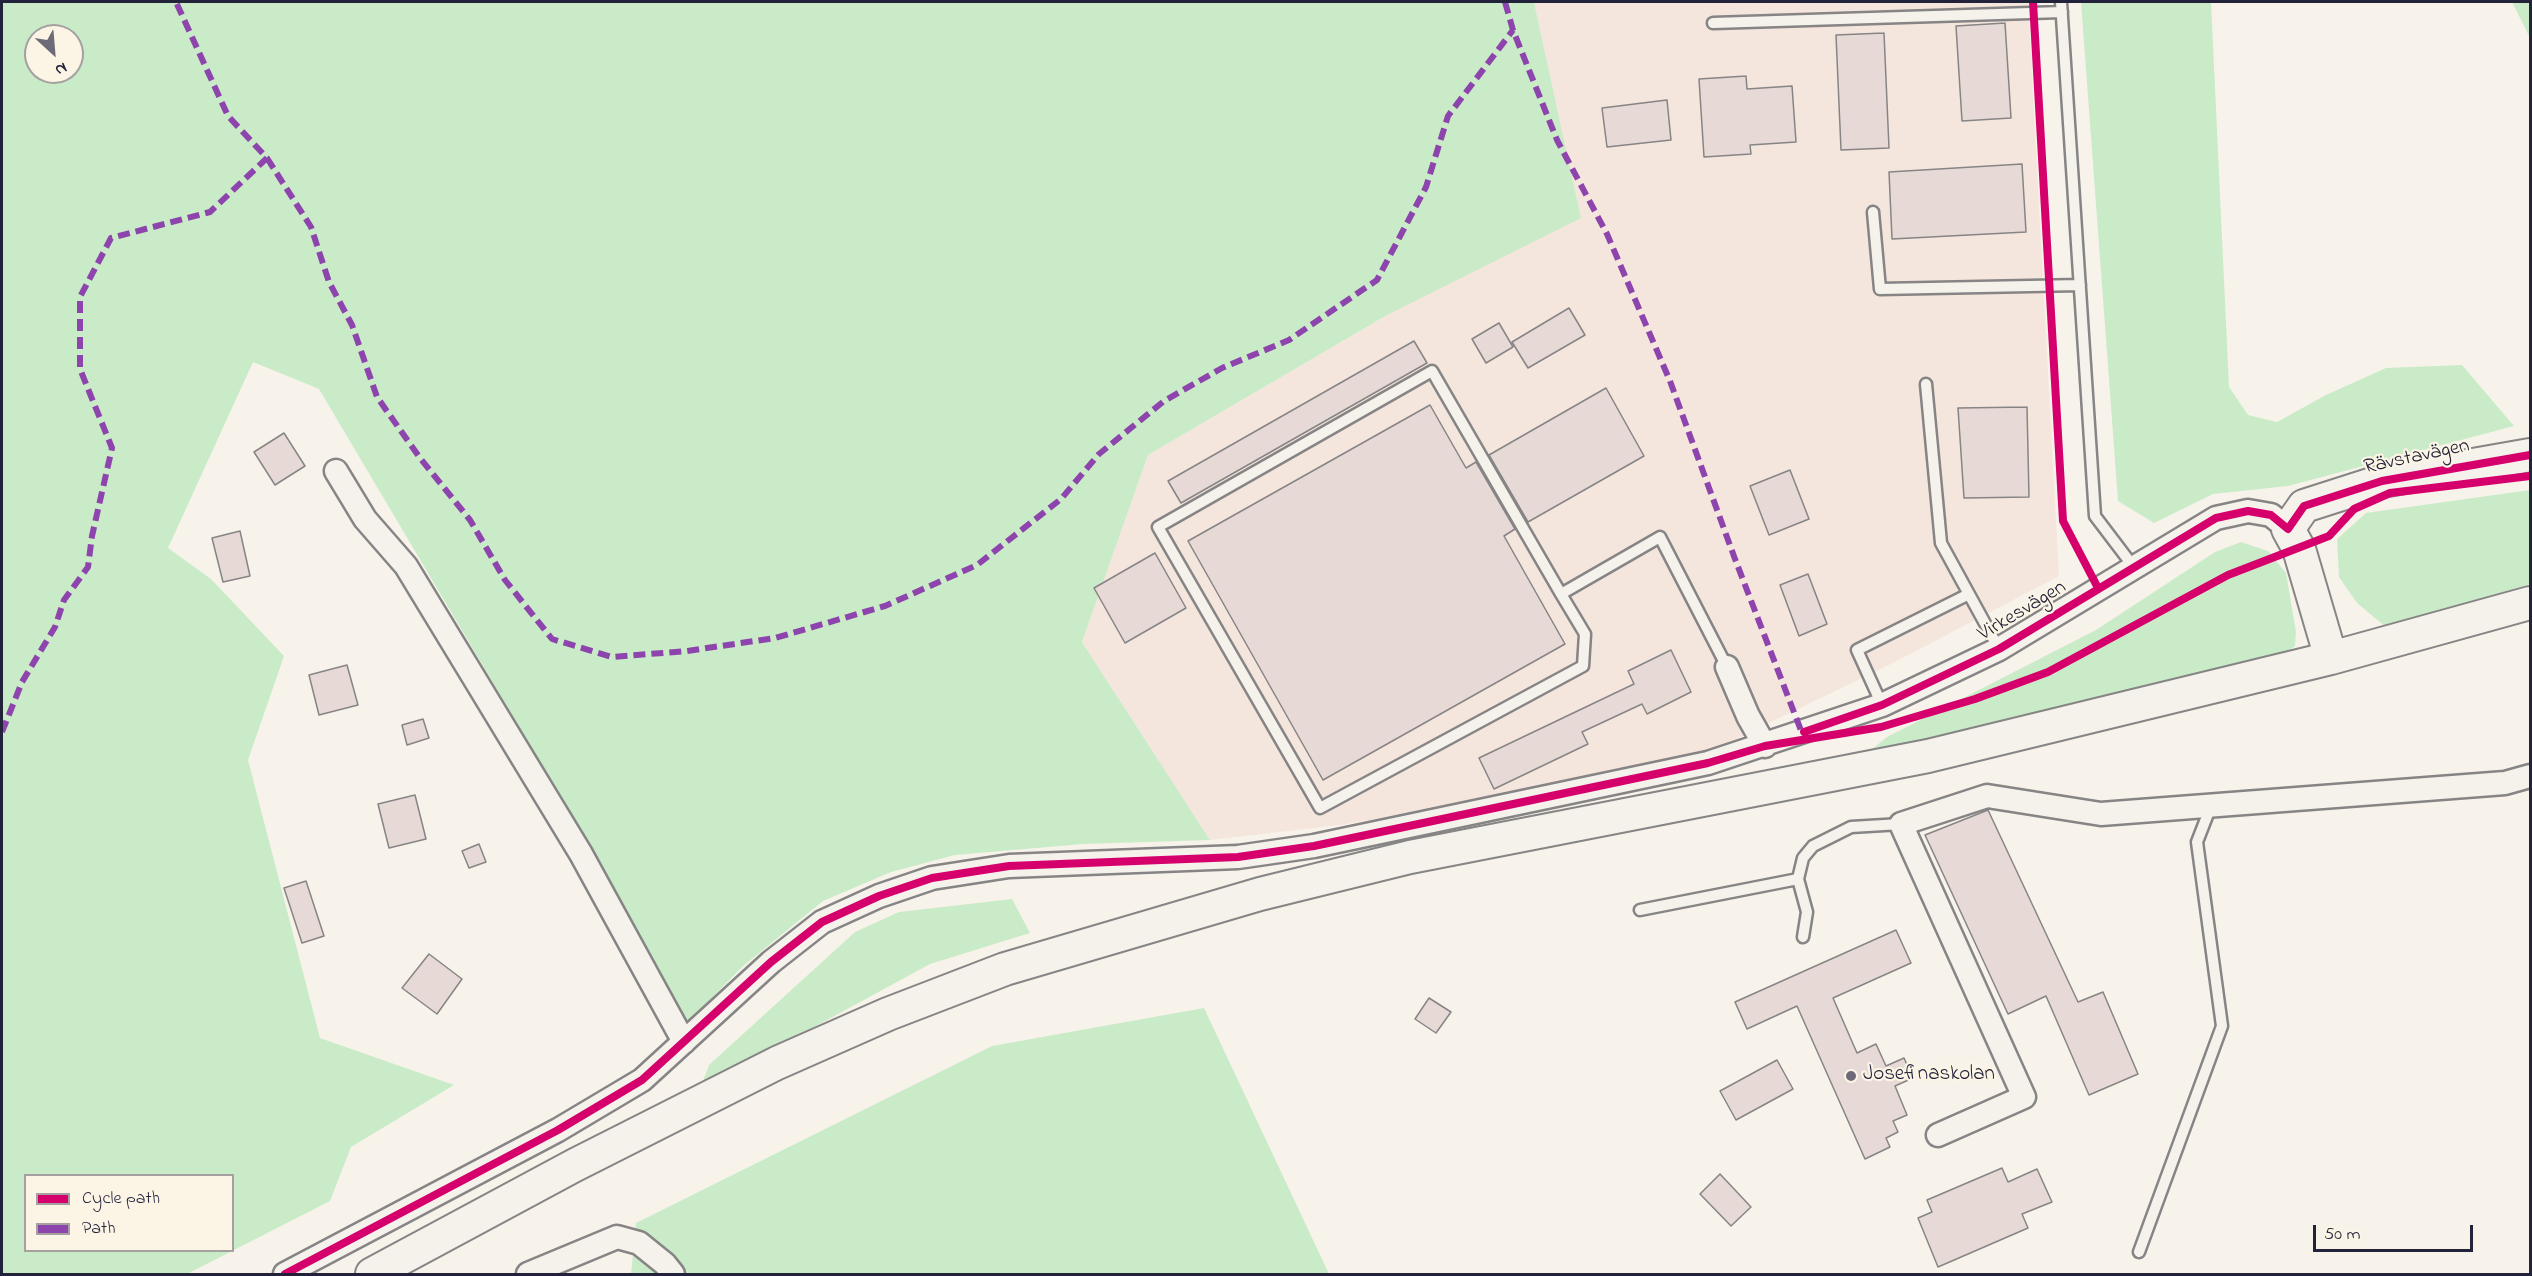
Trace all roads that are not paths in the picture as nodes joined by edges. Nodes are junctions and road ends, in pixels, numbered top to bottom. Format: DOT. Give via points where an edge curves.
graph roads {
  1 [pos="2062,7"];
  2 [pos="1713,23"];
  3 [pos="1873,212"];
  4 [pos="2080,285"];
  5 [pos="1926,384"];
  6 [pos="2530,455"];
  7 [pos="336,471"];
  8 [pos="2288,529"];
  9 [pos="2133,566"];
  10 [pos="1561,594"];
  11 [pos="1969,594"];
  12 [pos="2530,603"];
  13 [pos="1999,649"];
  14 [pos="2331,658"];
  15 [pos="1727,667"];
  16 [pos="1882,705"];
  17 [pos="1765,746"];
  18 [pos="2530,776"];
  19 [pos="2211,806"];
  20 [pos="1901,824"];
  21 [pos="1798,879"];
  22 [pos="1640,910"];
  23 [pos="1803,937"];
  24 [pos="684,1042"];
  25 [pos="1938,1135"];
  26 [pos="2139,1252"];
  27 [pos="285,1275"];
  28 [pos="372,1275"];
  29 [pos="528,1275"];
  30 [pos="673,1275"];
  1 -- 2 [label="lane"];
  1 -- 4 [label="lane"];
  3 -- 4 [label="lane" via="1880,289"];
  4 -- 9 [label="lane" via="2095,516"];
  5 -- 11 [label="lane" via="1941,543"];
  6 -- 8 [label="main road, Rävstavägen" via="2382,481 2304,506"];
  7 -- 24 [label="street" via="365,519 406,567 479,686 581,854"];
  8 -- 9 [label="street, Virkesvägen" via="2271,515 2248,511 2216,518"];
  8 -- 14 [label="main road" via="2299,549"];
  9 -- 13 [label="street, Virkesvägen"];
  10 -- 10 [label="lane" via="1432,371 1158,527 1320,808 1583,666 1585,634"];
  10 -- 15 [label="lane" via="1660,537"];
  11 -- 13 [label="lane"];
  11 -- 16 [label="lane" via="1857,650"];
  12 -- 14 [label="main road"];
  13 -- 16 [label="street, Virkesvägen"];
  14 -- 28 [label="main road" via="1928,756 1410,857 1260,894 1005,969 888,1014 777,1064 575,1165"];
  15 -- 17 [label="street"];
  16 -- 17 [label="street, Virkesvägen"];
  17 -- 24 [label="street, Virkesvägen" via="1708,763 1314,846 1238,857 1009,866 932,878 822,922 771,962"];
  18 -- 19 [label="street" via="2505,783"];
  19 -- 20 [label="street" via="2101,814 1987,796"];
  19 -- 26 [label="lane" via="2198,842 2222,1026"];
  20 -- 21 [label="lane" via="1851,827 1813,846 1803,858"];
  20 -- 25 [label="street" via="2024,1097"];
  21 -- 22 [label="lane"];
  21 -- 23 [label="lane" via="1807,912"];
  24 -- 27 [label="street, Virkesvägen" via="642,1080 558,1130"];
  29 -- 30 [label="street" via="617,1237 639,1243"];
}
